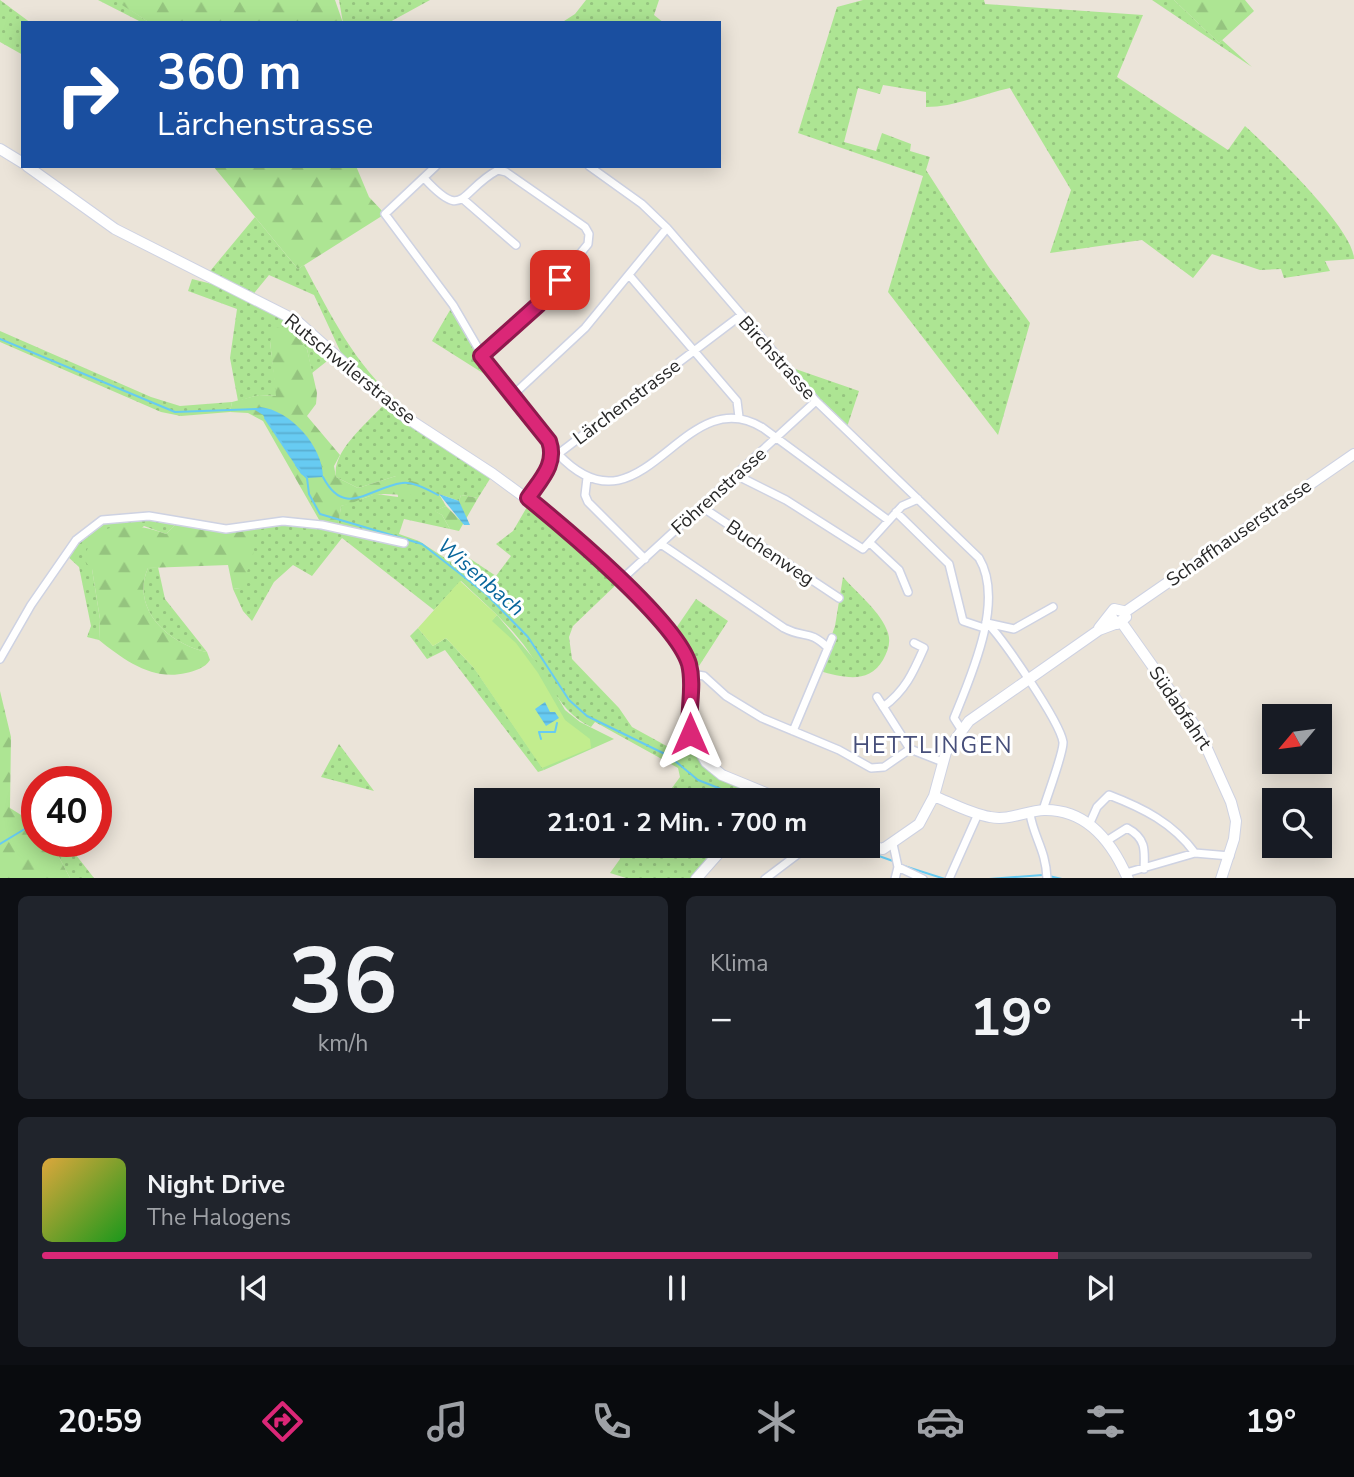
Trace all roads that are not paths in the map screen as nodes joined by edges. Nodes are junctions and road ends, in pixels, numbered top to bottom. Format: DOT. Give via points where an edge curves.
graph roads {
  1 [pos="0,149"];
  2 [pos="21,162"];
  3 [pos="29,168"];
  4 [pos="434,168"];
  5 [pos="592,168"];
  6 [pos="424,178"];
  7 [pos="463,199"];
  8 [pos="667,228"];
  9 [pos="516,245"];
  10 [pos="629,275"];
  11 [pos="740,316"];
  12 [pos="695,351"];
  13 [pos="481,356"];
  14 [pos="513,395"];
  15 [pos="816,401"];
  16 [pos="739,417"];
  17 [pos="777,438"];
  18 [pos="556,454"];
  19 [pos="1354,454"];
  20 [pos="736,475"];
  21 [pos="587,478"];
  22 [pos="528,498"];
  23 [pos="918,499"];
  24 [pos="702,507"];
  25 [pos="896,512"];
  26 [pos="888,520"];
  27 [pos="404,543"];
  28 [pos="661,544"];
  29 [pos="870,544"];
  30 [pos="645,559"];
  31 [pos="621,580"];
  32 [pos="908,592"];
  33 [pos="839,598"];
  34 [pos="1054,607"];
  35 [pos="1118,619"];
  36 [pos="985,625"];
  37 [pos="832,638"];
  38 [pos="914,643"];
  39 [pos="828,648"];
  40 [pos="0,659"];
  41 [pos="691,674"];
  42 [pos="1027,680"];
  43 [pos="877,697"];
  44 [pos="883,707"];
  45 [pos="961,729"];
  46 [pos="793,731"];
  47 [pos="910,749"];
  48 [pos="943,762"];
  49 [pos="752,788"];
  50 [pos="934,796"];
  51 [pos="1043,810"];
  52 [pos="978,814"];
  53 [pos="1030,814"];
  54 [pos="1088,825"];
  55 [pos="1108,840"];
  56 [pos="894,844"];
  57 [pos="880,848"];
  58 [pos="1195,853"];
  59 [pos="1230,856"];
  60 [pos="714,858"];
  61 [pos="792,858"];
  62 [pos="898,864"];
  63 [pos="1144,869"];
  64 [pos="1047,876"];
  65 [pos="1127,876"];
  66 [pos="949,877"];
  67 [pos="696,878"];
  68 [pos="765,878"];
  69 [pos="895,878"];
  70 [pos="923,878"];
  71 [pos="1221,878"];
  1 -- 2 [label="street, Rutschwilerstrasse"];
  3 -- 22 [label="street, Rutschwilerstrasse" via="115,229 297,321 404,416"];
  4 -- 6 [label="street"];
  5 -- 8 [label="street, Birchstrasse"];
  6 -- 7 [label="street" via="442,198"];
  6 -- 13 [label="street" via="385,214 431,273"];
  7 -- 9 [label="street"];
  7 -- 13 [label="street" via="491,174 506,172 589,234 588,244 538,305"];
  8 -- 10 [label="street"];
  8 -- 11 [label="street, Birchstrasse"];
  10 -- 12 [label="street"];
  10 -- 14 [label="street" via="585,328"];
  11 -- 12 [label="street, Lärchenstrasse"];
  11 -- 15 [label="street, Birchstrasse"];
  12 -- 16 [label="street" via="737,401"];
  12 -- 18 [label="street, Lärchenstrasse"];
  13 -- 14 [label="street"];
  14 -- 18 [label="street"];
  15 -- 17 [label="street, Föhrenstrasse"];
  15 -- 23 [label="street, Birchstrasse"];
  16 -- 17 [label="street"];
  16 -- 21 [label="street" via="707,422 623,481"];
  17 -- 20 [label="street, Föhrenstrasse"];
  17 -- 26 [label="street"];
  18 -- 21 [label="street"];
  18 -- 22 [label="street, Lärchenstrasse"];
  19 -- 35 [label="street, Schaffhauserstrasse"];
  20 -- 24 [label="street, Föhrenstrasse"];
  20 -- 29 [label="street" via="786,500 863,549"];
  21 -- 30 [label="street" via="588,502"];
  22 -- 31 [label="street, Rutschwilerstrasse"];
  23 -- 25 [label="street"];
  23 -- 36 [label="street, Birchstrasse" via="984,566"];
  24 -- 28 [label="street, Föhrenstrasse"];
  24 -- 33 [label="street, Buchenweg"];
  25 -- 26 [label="street"];
  25 -- 36 [label="street" via="949,564 963,621"];
  26 -- 29 [label="street"];
  27 -- 40 [label="street" via="284,521 226,529 149,516 102,520 76,540"];
  28 -- 30 [label="street, Föhrenstrasse"];
  28 -- 39 [label="street" via="784,628 815,635"];
  29 -- 32 [label="street" via="900,570"];
  30 -- 31 [label="street, Föhrenstrasse"];
  31 -- 41 [label="street, Rutschwilerstrasse" via="680,646"];
  34 -- 36 [label="street" via="1014,629"];
  35 -- 42 [label="street, Schaffhauserstrasse"];
  35 -- 59 [label="street, Südabfahrt" via="1209,748 1236,821"];
  36 -- 42 [label="street"];
  36 -- 45 [label="street, Birchstrasse" via="976,665 954,718"];
  37 -- 39 [label="street"];
  38 -- 44 [label="street" via="924,648 910,680"];
  39 -- 46 [label="street"];
  41 -- 46 [label="street" via="704,676 744,708"];
  41 -- 49 [label="street, Rutschwilerstrasse" via="689,725 699,754 722,775"];
  42 -- 45 [label="street, Schaffhauserstrasse"];
  42 -- 51 [label="street" via="1063,740"];
  43 -- 44 [label="street"];
  44 -- 47 [label="street"];
  45 -- 48 [label="street, Schaffhauserstrasse"];
  46 -- 47 [label="street" via="875,769 884,768"];
  47 -- 48 [label="street"];
  48 -- 50 [label="street, Schaffhauserstrasse"];
  50 -- 52 [label="street"];
  50 -- 56 [label="street, Schaffhauserstrasse" via="919,824"];
  51 -- 53 [label="street"];
  51 -- 54 [label="street"];
  52 -- 53 [label="street" via="995,818"];
  52 -- 66 [label="street"];
  53 -- 64 [label="street" via="1045,853"];
  54 -- 55 [label="street"];
  54 -- 58 [label="street" via="1109,795 1154,816 1182,836"];
  55 -- 63 [label="street" via="1127,828 1137,833 1145,845"];
  55 -- 65 [label="street"];
  56 -- 57 [label="street"];
  56 -- 62 [label="street"];
  58 -- 59 [label="street"];
  58 -- 63 [label="street"];
  59 -- 71 [label="street, Südabfahrt"];
  60 -- 67 [label="street"];
  61 -- 68 [label="street"];
  62 -- 69 [label="street"];
  62 -- 70 [label="street"];
  63 -- 65 [label="street"];
}
